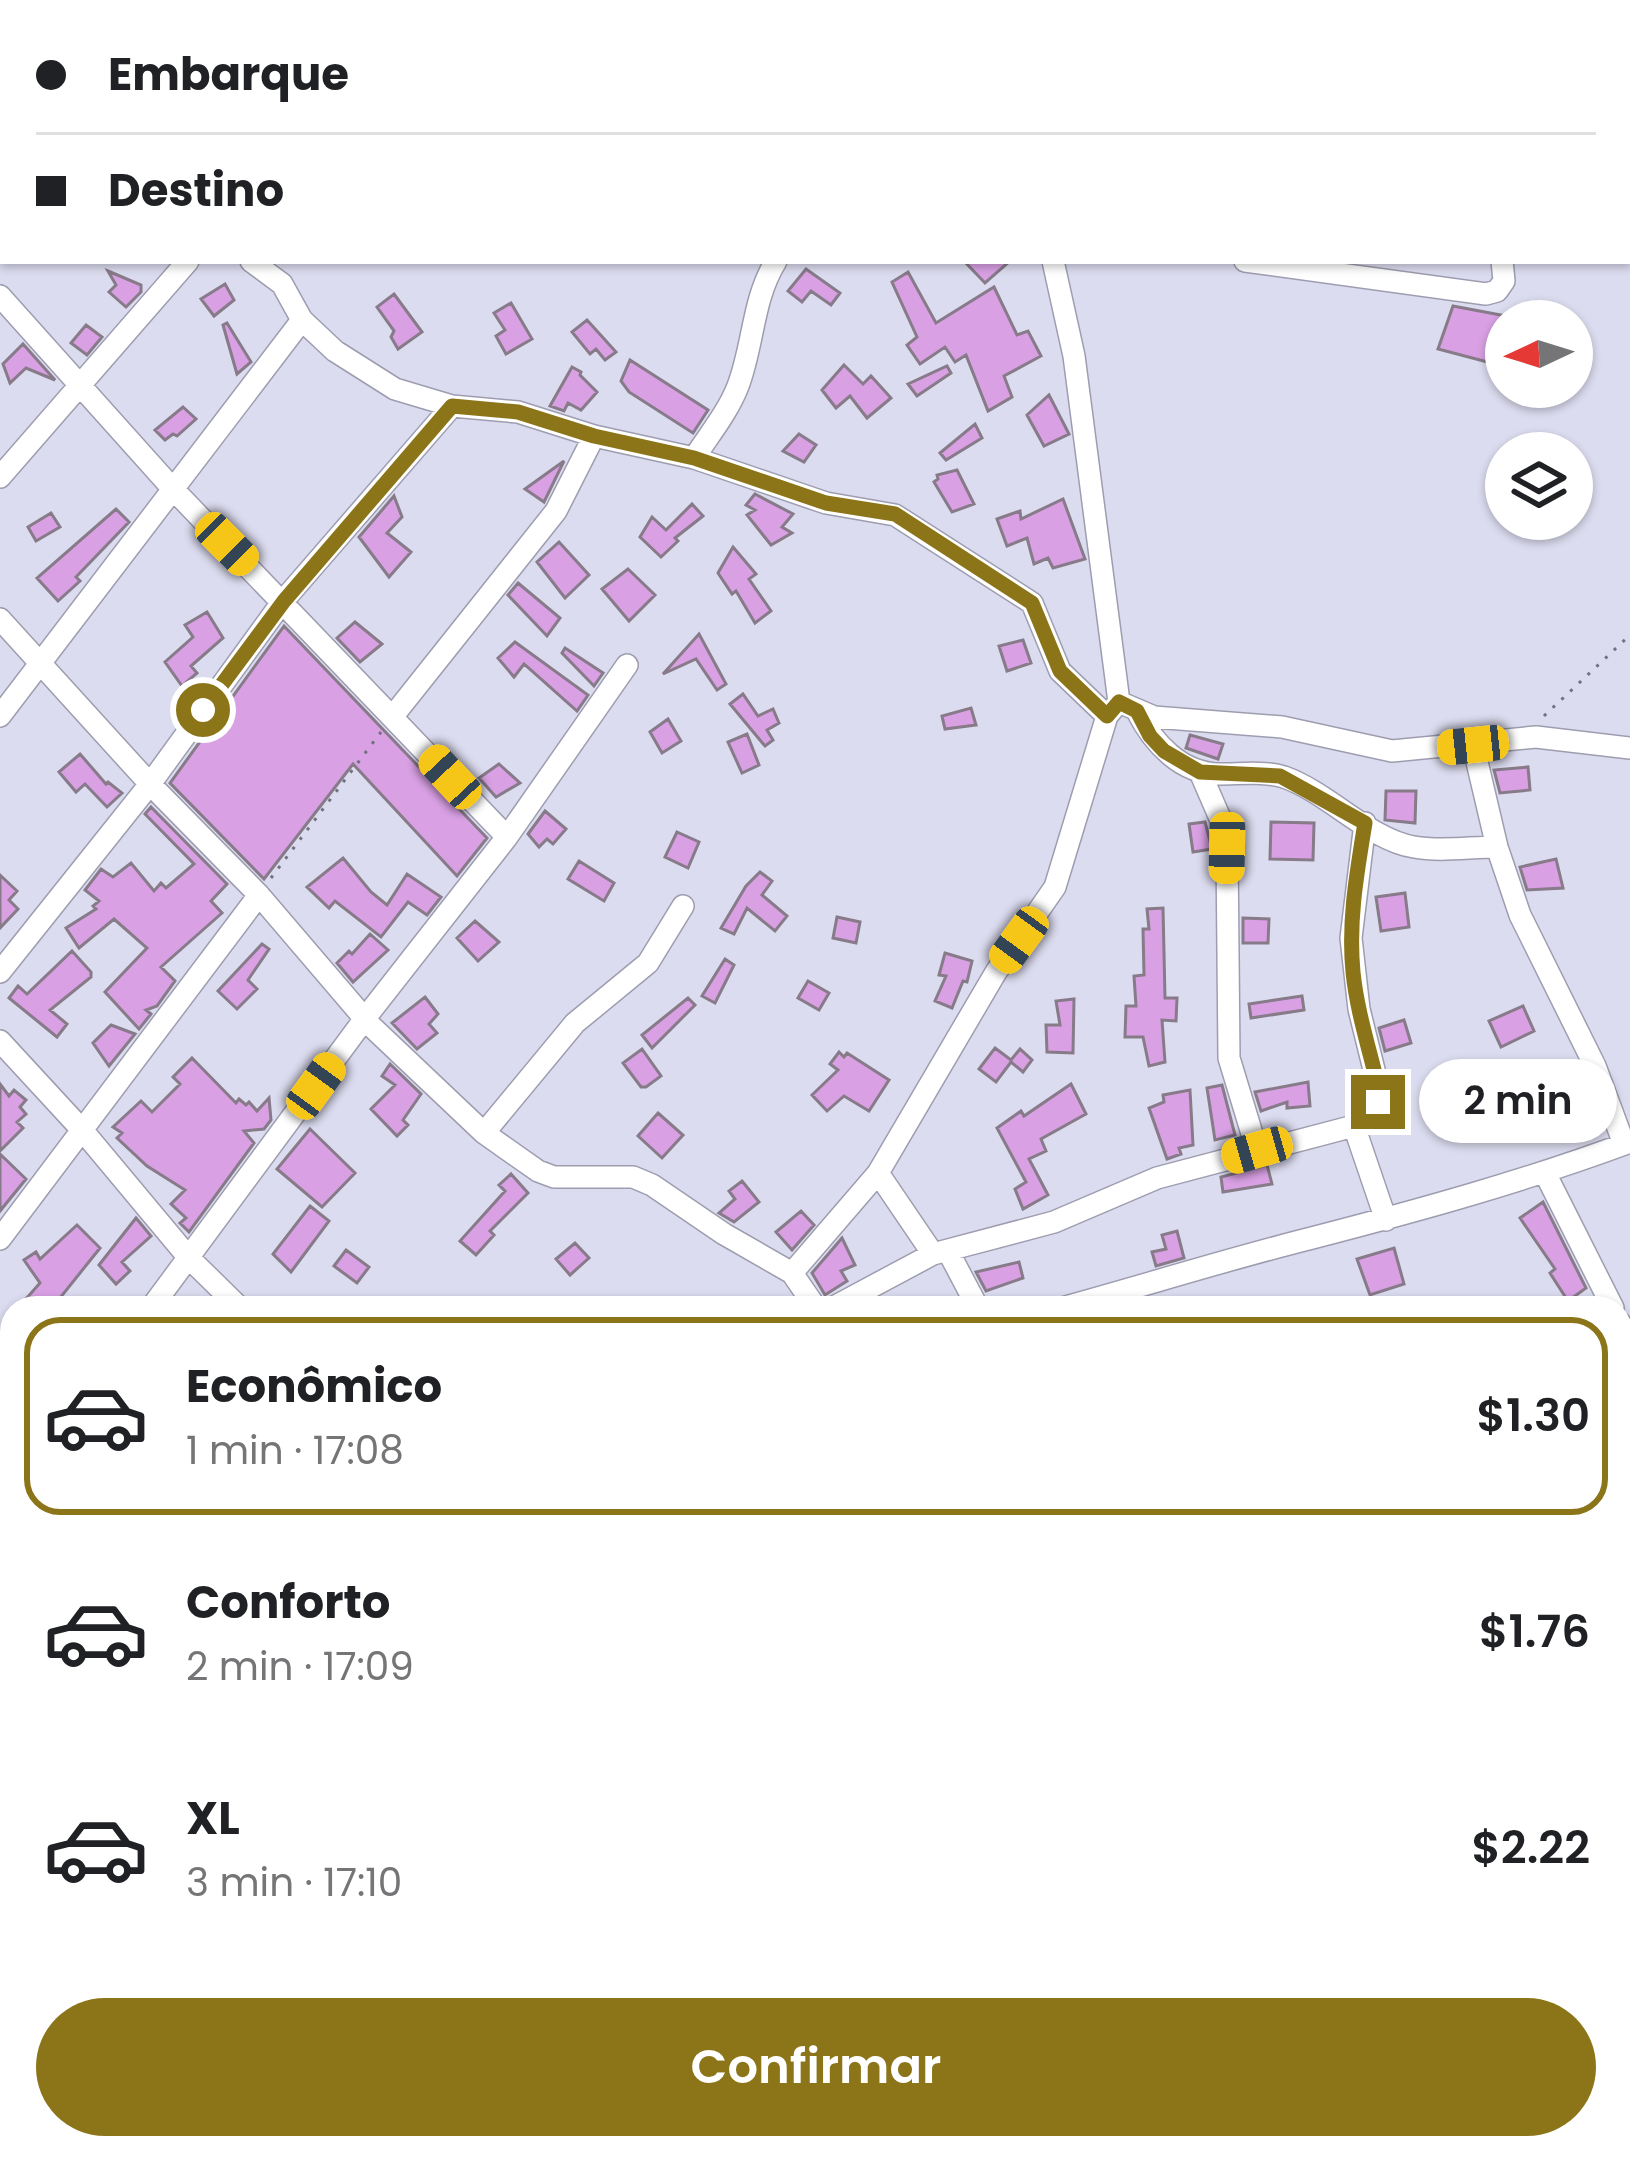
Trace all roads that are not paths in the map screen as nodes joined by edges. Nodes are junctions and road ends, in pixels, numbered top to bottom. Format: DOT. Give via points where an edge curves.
graph roads {
  1 [pos="185,264"];
  2 [pos="255,264"];
  3 [pos="774,264"];
  4 [pos="1054,264"];
  5 [pos="1267,264"];
  6 [pos="1502,264"];
  7 [pos="0,296"];
  8 [pos="302,320"];
  9 [pos="79,386"];
  10 [pos="452,406"];
  11 [pos="594,436"];
  12 [pos="694,458"];
  13 [pos="0,477"];
  14 [pos="172,488"];
  15 [pos="284,601"];
  16 [pos="0,620"];
  17 [pos="41,663"];
  18 [pos="627,665"];
  19 [pos="1121,710"];
  20 [pos="0,716"];
  21 [pos="393,716"];
  22 [pos="1473,745"];
  23 [pos="1630,748"];
  24 [pos="1200,772"];
  25 [pos="150,784"];
  26 [pos="1365,823"];
  27 [pos="507,837"];
  28 [pos="1497,847"];
  29 [pos="259,895"];
  30 [pos="682,906"];
  31 [pos="0,972"];
  32 [pos="366,1017"];
  33 [pos="0,1041"];
  34 [pos="1354,1126"];
  35 [pos="82,1131"];
  36 [pos="484,1132"];
  37 [pos="1627,1143"];
  38 [pos="1257,1150"];
  39 [pos="1545,1173"];
  40 [pos="878,1174"];
  41 [pos="1386,1220"];
  42 [pos="0,1238"];
  43 [pos="941,1254"];
  44 [pos="189,1258"];
  45 [pos="792,1273"];
  46 [pos="161,1296"];
  47 [pos="228,1296"];
  48 [pos="808,1296"];
  49 [pos="856,1296"];
  50 [pos="970,1296"];
  51 [pos="1106,1296"];
  52 [pos="1608,1296"];
  1 -- 9 [label="street"];
  2 -- 8 [label="street" via="282,284"];
  3 -- 12 [label="street" via="740,382"];
  4 -- 19 [label="street" via="1074,356"];
  5 -- 6 [label="street" via="1486,294 1504,281"];
  7 -- 9 [label="street"];
  8 -- 10 [label="street" via="395,389"];
  8 -- 14 [label="street"];
  9 -- 13 [label="street"];
  9 -- 14 [label="street"];
  10 -- 11 [label="street" via="518,412"];
  10 -- 15 [label="street"];
  11 -- 12 [label="street"];
  11 -- 21 [label="street" via="556,511"];
  12 -- 19 [label="street" via="814,500 895,514 1032,603 1060,671"];
  14 -- 15 [label="street"];
  14 -- 17 [label="street"];
  15 -- 21 [label="street"];
  15 -- 25 [label="street"];
  16 -- 17 [label="street"];
  17 -- 20 [label="street"];
  17 -- 25 [label="street"];
  18 -- 27 [label="street"];
  19 -- 22 [label="street" via="1282,727 1392,751"];
  19 -- 24 [label="street"];
  19 -- 40 [label="street" via="1055,887"];
  21 -- 27 [label="street"];
  22 -- 23 [label="street" via="1536,737"];
  22 -- 28 [label="street"];
  24 -- 26 [label="street" via="1280,776"];
  24 -- 38 [label="street" via="1227,848 1229,1058"];
  25 -- 29 [label="street"];
  25 -- 31 [label="street"];
  26 -- 28 [label="street" via="1412,848"];
  26 -- 34 [label="street" via="1351,938 1379,1090 1378,1102"];
  27 -- 32 [label="street"];
  28 -- 37 [label="street" via="1527,934"];
  29 -- 32 [label="street"];
  29 -- 35 [label="street"];
  30 -- 36 [label="street" via="648,963 575,1023"];
  32 -- 36 [label="street"];
  32 -- 44 [label="street"];
  33 -- 35 [label="street"];
  34 -- 38 [label="street"];
  34 -- 41 [label="street"];
  35 -- 42 [label="street"];
  35 -- 44 [label="street"];
  36 -- 45 [label="street" via="554,1178 652,1184"];
  37 -- 39 [label="street"];
  38 -- 43 [label="street"];
  39 -- 41 [label="street"];
  39 -- 52 [label="street"];
  40 -- 43 [label="street"];
  40 -- 45 [label="street"];
  41 -- 51 [label="street"];
  43 -- 49 [label="street"];
  43 -- 50 [label="street"];
  44 -- 46 [label="street"];
  44 -- 47 [label="street"];
  45 -- 48 [label="street"];
}
